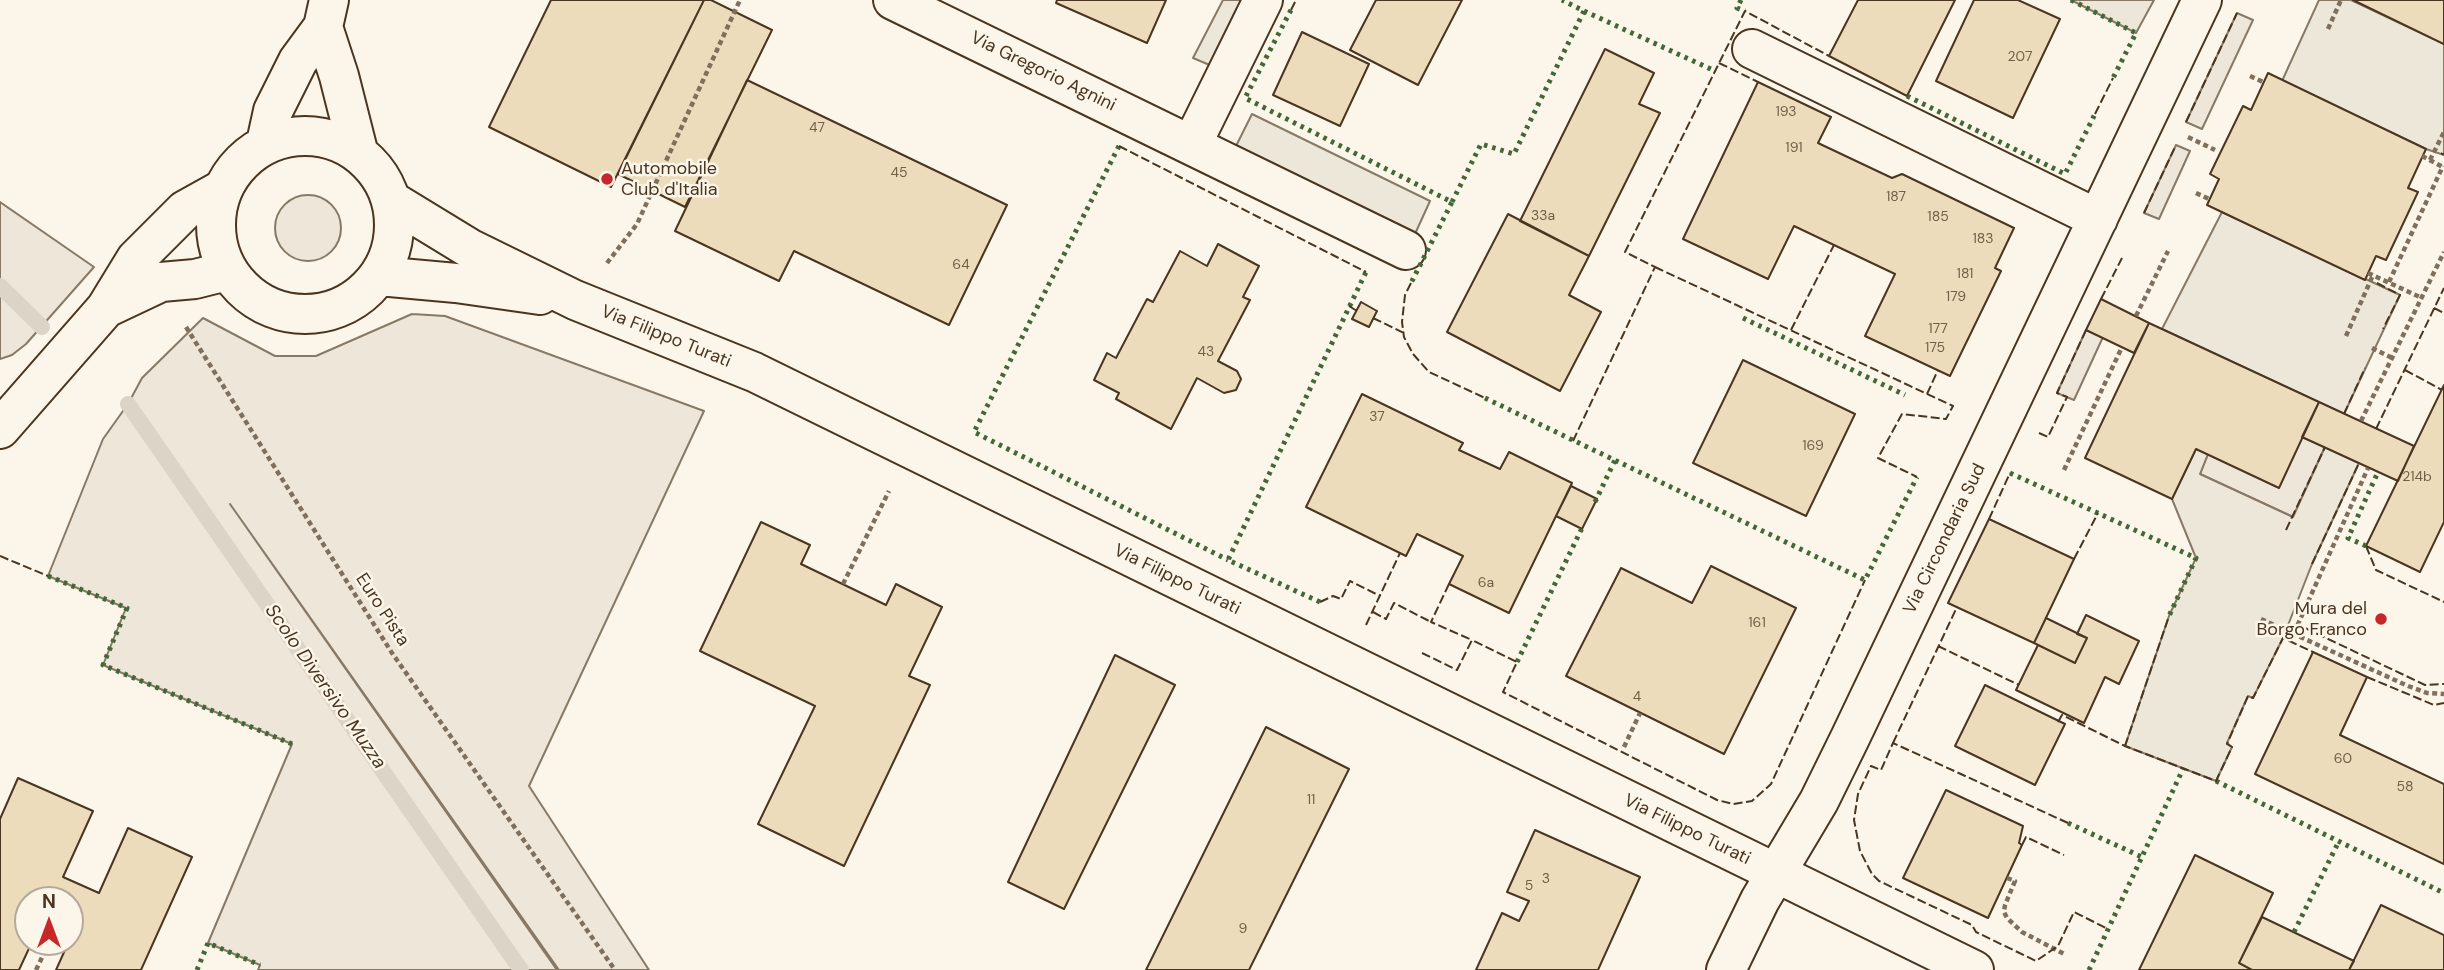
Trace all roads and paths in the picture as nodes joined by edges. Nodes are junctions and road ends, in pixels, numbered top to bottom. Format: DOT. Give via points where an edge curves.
graph roads {
  1 [pos="740,0"];
  2 [pos="893,0"];
  3 [pos="1263,0"];
  4 [pos="2203,0"];
  5 [pos="2341,0"];
  6 [pos="326,14"];
  7 [pos="2328,29"];
  8 [pos="1752,49"];
  9 [pos="2250,76"];
  10 [pos="2263,82"];
  11 [pos="2444,132"];
  12 [pos="266,144"];
  13 [pos="1192,144"];
  14 [pos="358,151"];
  15 [pos="2422,156"];
  16 [pos="2431,160"];
  17 [pos="2444,167"];
  18 [pos="221,190"];
  19 [pos="2196,193"];
  20 [pos="2209,199"];
  21 [pos="392,201"];
  22 [pos="2098,219"];
  23 [pos="1406,250"];
  24 [pos="2168,251"];
  25 [pos="2444,251"];
  26 [pos="609,258"];
  27 [pos="227,271"];
  28 [pos="379,276"];
  29 [pos="162,282"];
  30 [pos="2389,282"];
  31 [pos="2422,298"];
  32 [pos="575,300"];
  33 [pos="106,308"];
  34 [pos="2136,316"];
  35 [pos="2346,337"];
  36 [pos="2122,347"];
  37 [pos="2372,348"];
  38 [pos="2392,358"];
  39 [pos="2361,422"];
  40 [pos="2,425"];
  41 [pos="909,449"];
  42 [pos="2368,468"];
  43 [pos="2063,470"];
  44 [pos="843,584"];
  45 [pos="2261,619"];
  46 [pos="2294,633"];
  47 [pos="2444,694"];
  48 [pos="1640,713"];
  49 [pos="1622,752"];
  50 [pos="1774,873"];
  51 [pos="2007,878"];
  52 [pos="2066,955"];
  53 [pos="615,970"];
  54 [pos="1726,970"];
  55 [pos="1974,970"];
  1 -- 26 [label="path" via="637,224"];
  2 -- 13 [label="main road, Via Gregorio Agnini"];
  3 -- 13 [label="main road"];
  4 -- 22 [label="main road, Via Circondaria Sud"];
  5 -- 7 [label="path"];
  6 -- 12 [label="main road" via="274,111"];
  6 -- 14 [label="main road"];
  8 -- 22 [label="main road"];
  9 -- 10 [label="path"];
  11 -- 16 [label="path"];
  12 -- 14 [label="main road" via="289,135 313,135"];
  12 -- 18 [label="main road"];
  13 -- 23 [label="main road, Via Gregorio Agnini"];
  14 -- 21 [label="main road" via="379,174"];
  15 -- 16 [label="path"];
  16 -- 17 [label="path"];
  17 -- 30 [label="path"];
  18 -- 27 [label="main road" via="216,245"];
  18 -- 33 [label="main road" via="185,210 136,260"];
  19 -- 20 [label="path"];
  21 -- 28 [label="main road" via="395,228 391,253"];
  21 -- 32 [label="main road, Via Filippo Turati" via="469,248"];
  22 -- 50 [label="main road, Via Circondaria Sud" via="1850,738"];
  24 -- 34 [label="path"];
  25 -- 31 [label="path"];
  27 -- 28 [label="main road" via="247,293 272,308 301,314 331,311 358,298"];
  27 -- 29 [label="main road"];
  28 -- 32 [label="main road, Via Filippo Turati"];
  29 -- 33 [label="main road"];
  29 -- 53 [label="path, Euro Pista" via="193,340 392,653"];
  30 -- 31 [label="path"];
  30 -- 35 [label="path" via="2370,274"];
  31 -- 38 [label="path"];
  32 -- 41 [label="main road, Via Filippo Turati" via="754,372"];
  33 -- 40 [label="main road"];
  36 -- 43 [label="path"];
  37 -- 38 [label="path"];
  38 -- 39 [label="path"];
  41 -- 44 [label="path"];
  41 -- 50 [label="main road, Via Filippo Turati"];
  42 -- 46 [label="path"];
  45 -- 46 [label="path"];
  46 -- 47 [label="path" via="2408,686"];
  48 -- 49 [label="path"];
  50 -- 54 [label="main road, Via Circondaria Sud"];
  50 -- 55 [label="main road"];
  51 -- 52 [label="path" via="2015,881 2005,905 2007,918 2022,932"];
}
